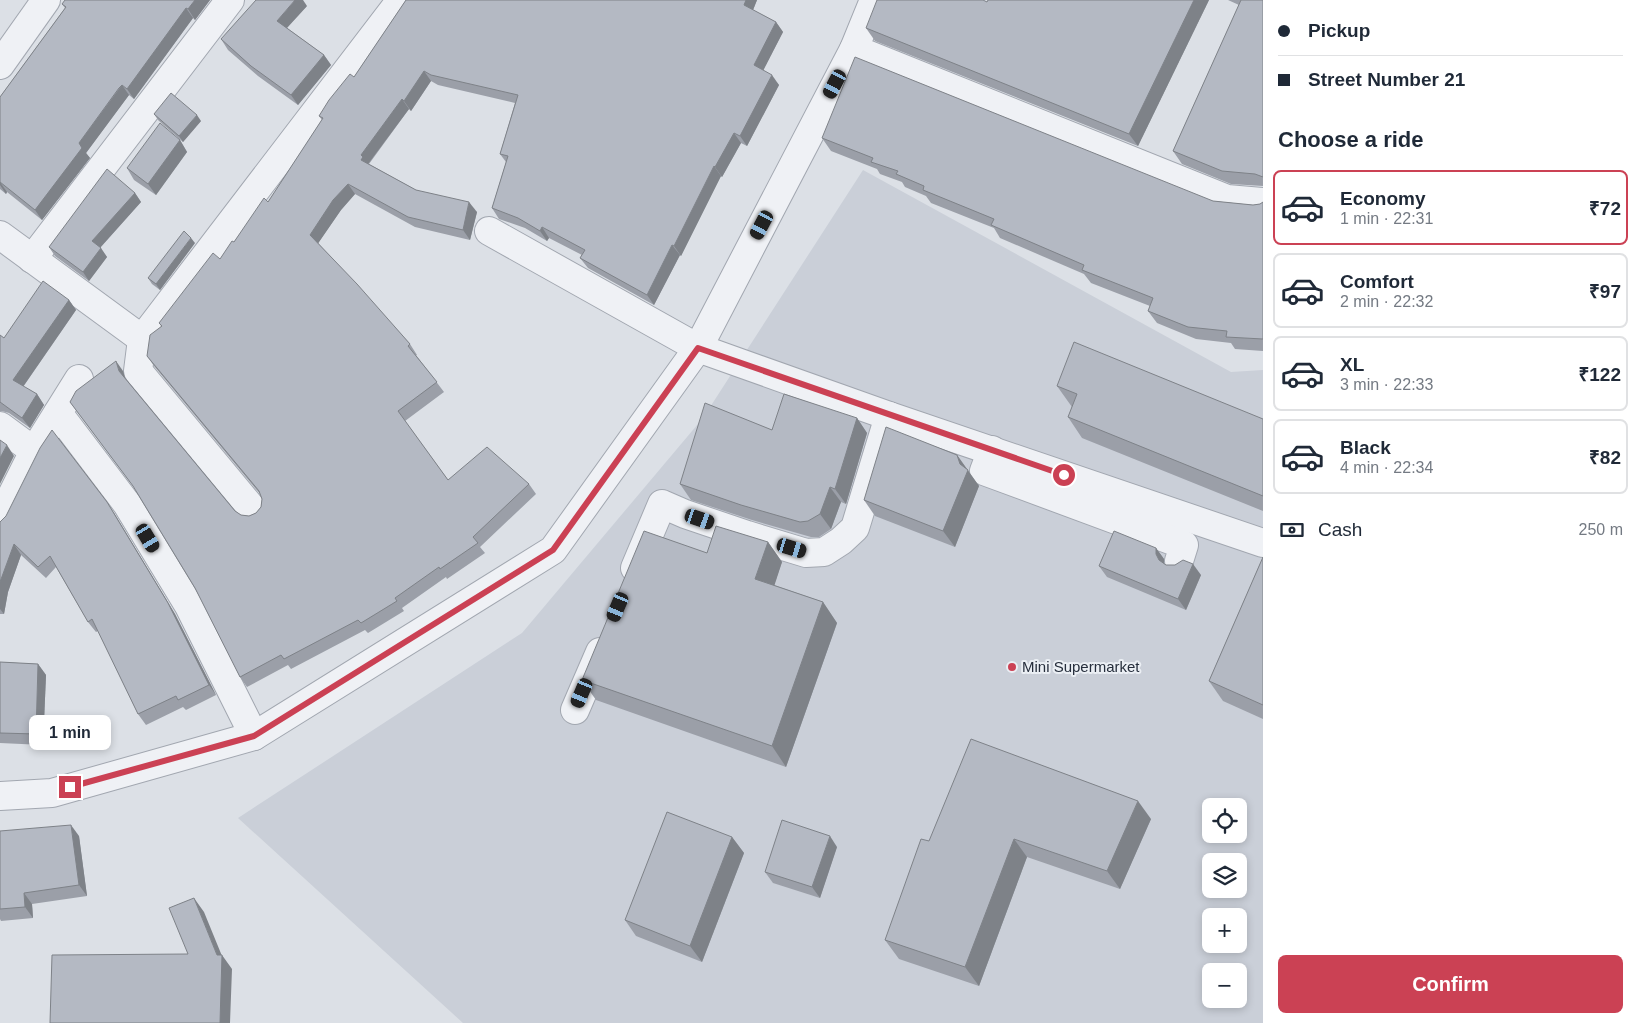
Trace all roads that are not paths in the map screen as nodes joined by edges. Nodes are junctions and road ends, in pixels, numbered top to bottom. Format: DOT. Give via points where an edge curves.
graph roads {
  1 [pos="46,0"];
  2 [pos="230,0"];
  3 [pos="401,0"];
  4 [pos="870,2"];
  5 [pos="854,49"];
  6 [pos="0,65"];
  7 [pos="1263,202"];
  8 [pos="489,231"];
  9 [pos="0,235"];
  10 [pos="32,259"];
  11 [pos="142,339"];
  12 [pos="698,348"];
  13 [pos="79,379"];
  14 [pos="58,413"];
  15 [pos="889,416"];
  16 [pos="0,426"];
  17 [pos="34,451"];
  18 [pos="988,461"];
  19 [pos="254,510"];
  20 [pos="0,519"];
  21 [pos="1263,543"];
  22 [pos="1179,561"];
  23 [pos="624,594"];
  24 [pos="609,630"];
  25 [pos="575,710"];
  26 [pos="254,736"];
  27 [pos="0,796"];
  1 -- 6 [label="street"];
  2 -- 10 [label="street"];
  3 -- 11 [label="street"];
  4 -- 5 [label="street"];
  5 -- 7 [label="street" via="1227,199"];
  5 -- 12 [label="street"];
  8 -- 12 [label="street"];
  9 -- 10 [label="street"];
  10 -- 11 [label="street"];
  11 -- 19 [label="street" via="138,371"];
  12 -- 15 [label="street"];
  12 -- 26 [label="street" via="553,550"];
  13 -- 14 [label="street"];
  14 -- 17 [label="street"];
  14 -- 26 [label="street" via="132,513 189,606"];
  15 -- 18 [label="street"];
  15 -- 23 [label="street" via="854,528 841,541 824,552 806,553 662,504"];
  16 -- 17 [label="street"];
  17 -- 20 [label="street"];
  18 -- 21 [label="street"];
  18 -- 22 [label="street" via="1184,545"];
  24 -- 25 [label="street"];
  26 -- 27 [label="street" via="52,792"];
}
